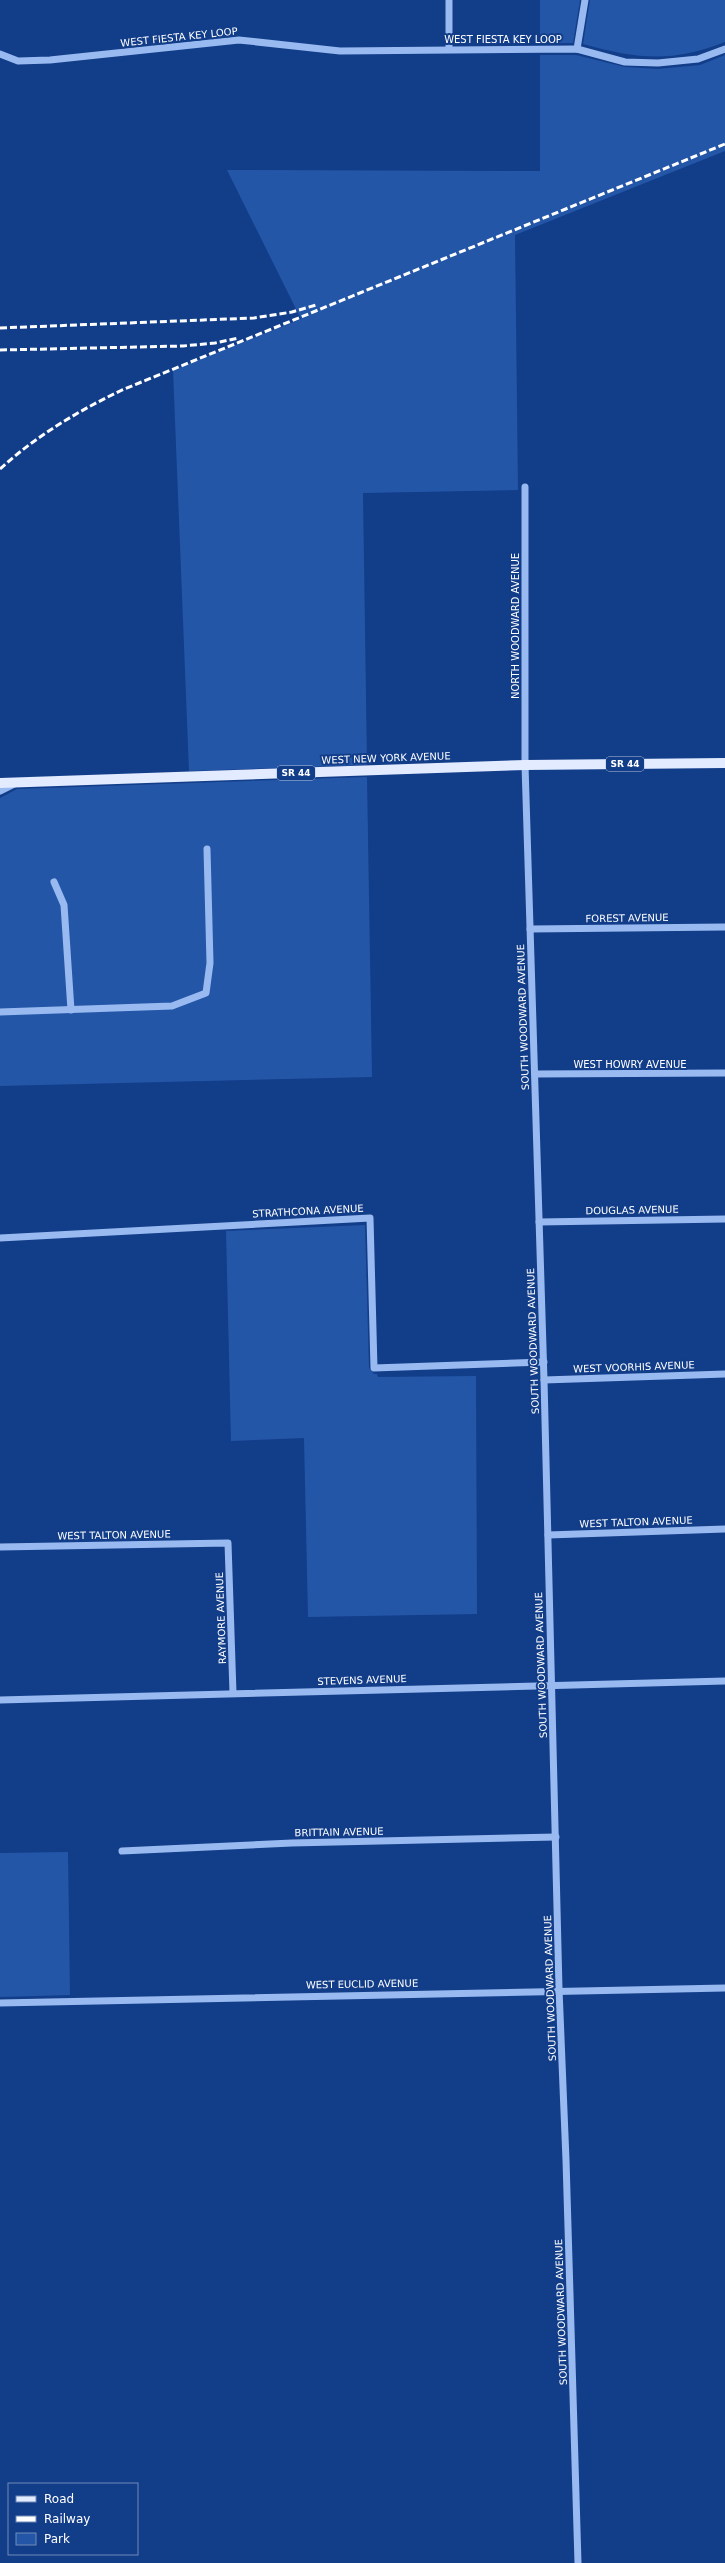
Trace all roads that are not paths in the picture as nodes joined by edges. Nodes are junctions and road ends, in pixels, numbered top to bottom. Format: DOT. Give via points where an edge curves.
graph roads {
  1 [pos="450,0"];
  2 [pos="585,0"];
  3 [pos="449,49"];
  4 [pos="577,49"];
  5 [pos="725,49"];
  6 [pos="0,54"];
  7 [pos="525,487"];
  8 [pos="725,763"];
  9 [pos="525,765"];
  10 [pos="0,783"];
  11 [pos="16,783"];
  12 [pos="0,791"];
  13 [pos="207,849"];
  14 [pos="54,882"];
  15 [pos="725,927"];
  16 [pos="530,929"];
  17 [pos="71,1010"];
  18 [pos="0,1012"];
  19 [pos="725,1073"];
  20 [pos="535,1074"];
  21 [pos="725,1219"];
  22 [pos="539,1222"];
  23 [pos="0,1238"];
  24 [pos="544,1362"];
  25 [pos="725,1374"];
  26 [pos="544,1380"];
  27 [pos="725,1529"];
  28 [pos="548,1535"];
  29 [pos="228,1543"];
  30 [pos="0,1547"];
  31 [pos="725,1681"];
  32 [pos="551,1685"];
  33 [pos="233,1693"];
  34 [pos="0,1700"];
  35 [pos="556,1837"];
  36 [pos="122,1851"];
  37 [pos="725,1988"];
  38 [pos="559,1989"];
  39 [pos="0,2003"];
  40 [pos="578,2563"];
  1 -- 3 [label="street"];
  2 -- 4 [label="street"];
  3 -- 4 [label="street, WEST FIESTA KEY LOOP"];
  3 -- 6 [label="street, WEST FIESTA KEY LOOP" via="340,51 239,40 50,60 18,61"];
  4 -- 5 [label="street, WEST FIESTA KEY LOOP" via="625,62 658,63 698,59"];
  7 -- 9 [label="street, NORTH WOODWARD AVENUE"];
  8 -- 9 [label="main road, WEST NEW YORK AVENUE / SR 44"];
  9 -- 11 [label="main road, WEST NEW YORK AVENUE / SR 44"];
  9 -- 16 [label="street, SOUTH WOODWARD AVENUE"];
  10 -- 11 [label="main road, WEST NEW YORK AVENUE / SR 44"];
  11 -- 12 [label="street"];
  13 -- 17 [label="street" via="210,963 206,993 172,1006"];
  14 -- 17 [label="street" via="64,905"];
  15 -- 16 [label="street, FOREST AVENUE"];
  16 -- 20 [label="street, SOUTH WOODWARD AVENUE"];
  17 -- 18 [label="street"];
  19 -- 20 [label="street, WEST HOWRY AVENUE"];
  20 -- 22 [label="street, SOUTH WOODWARD AVENUE"];
  21 -- 22 [label="street, DOUGLAS AVENUE"];
  22 -- 24 [label="street, SOUTH WOODWARD AVENUE"];
  23 -- 24 [label="street, STRATHCONA AVENUE" via="370,1218 374,1368"];
  24 -- 26 [label="street, SOUTH WOODWARD AVENUE"];
  25 -- 26 [label="street, WEST VOORHIS AVENUE"];
  26 -- 28 [label="street, SOUTH WOODWARD AVENUE"];
  27 -- 28 [label="street, WEST TALTON AVENUE"];
  28 -- 32 [label="street, SOUTH WOODWARD AVENUE"];
  29 -- 30 [label="street, WEST TALTON AVENUE"];
  29 -- 33 [label="street, RAYMORE AVENUE"];
  31 -- 32 [label="street, STEVENS AVENUE"];
  32 -- 33 [label="street, STEVENS AVENUE"];
  32 -- 35 [label="street, SOUTH WOODWARD AVENUE"];
  33 -- 34 [label="street, STEVENS AVENUE"];
  35 -- 36 [label="street, BRITTAIN AVENUE" via="292,1843"];
  35 -- 38 [label="street, SOUTH WOODWARD AVENUE"];
  37 -- 38 [label="street, WEST EUCLID AVENUE"];
  38 -- 39 [label="street, WEST EUCLID AVENUE"];
  38 -- 40 [label="street, SOUTH WOODWARD AVENUE"];
}
